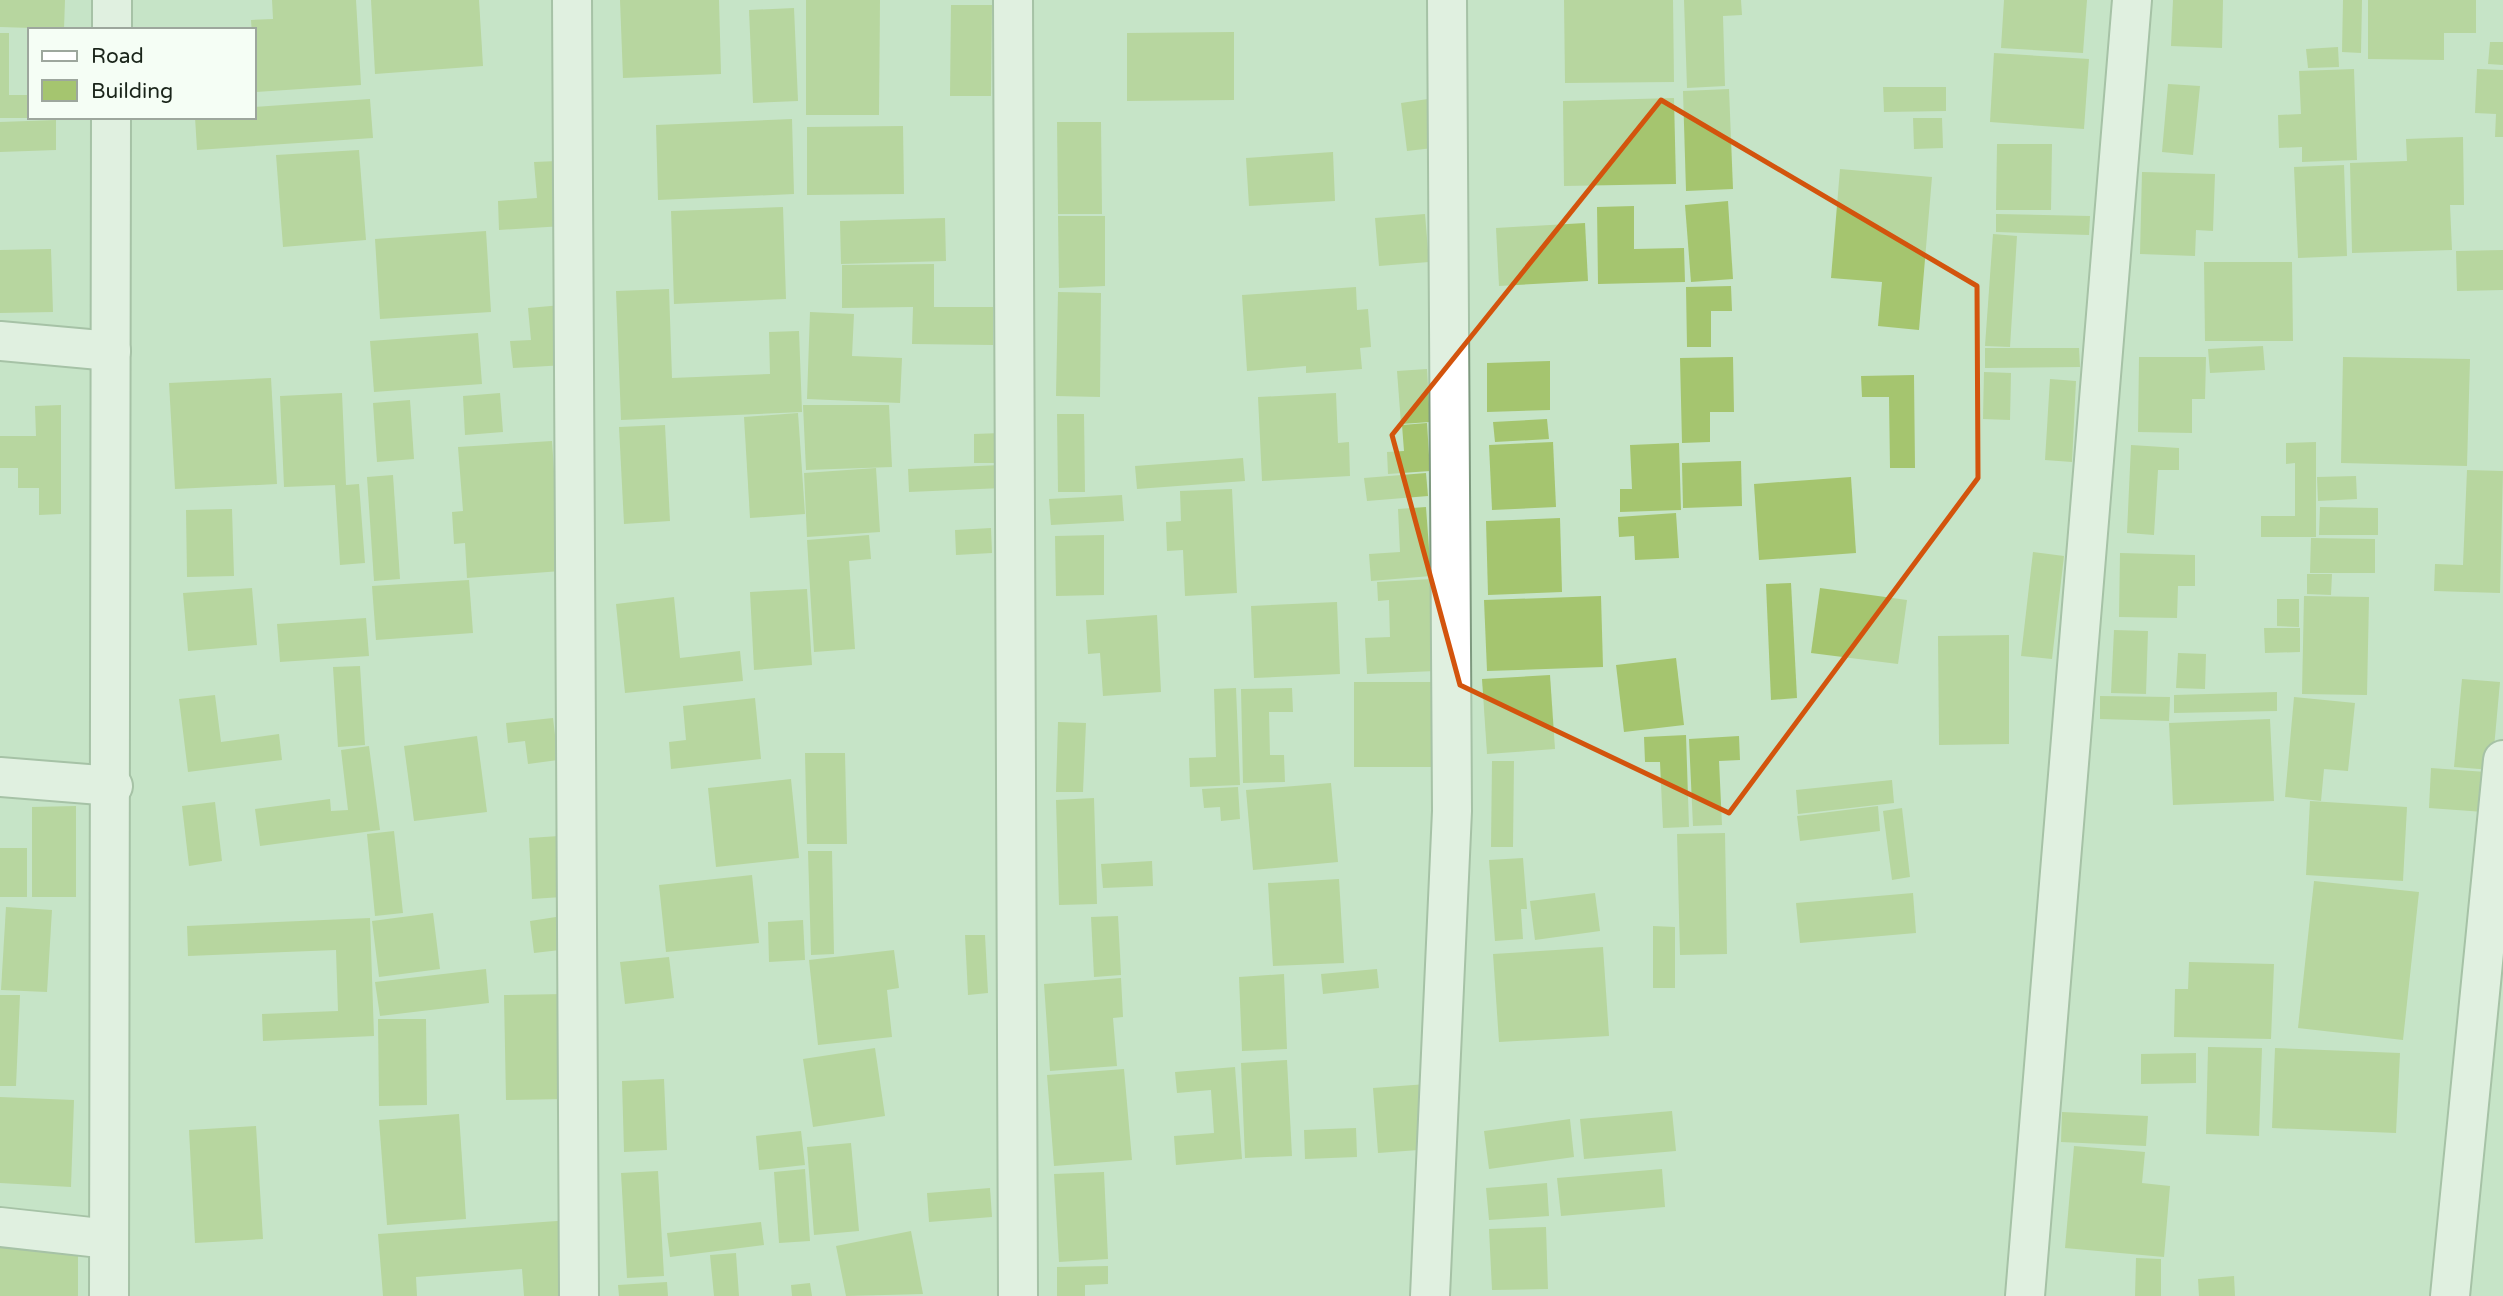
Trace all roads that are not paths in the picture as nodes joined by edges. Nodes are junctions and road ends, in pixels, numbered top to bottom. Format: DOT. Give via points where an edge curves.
graph roads {
  1 [pos="112,0"];
  2 [pos="572,0"];
  3 [pos="1013,0"];
  4 [pos="1447,0"];
  5 [pos="2132,0"];
  6 [pos="112,28"];
  7 [pos="111,119"];
  8 [pos="0,341"];
  9 [pos="111,351"];
  10 [pos="2503,760"];
  11 [pos="0,777"];
  12 [pos="113,786"];
  13 [pos="0,1227"];
  14 [pos="109,1239"];
  15 [pos="109,1296"];
  16 [pos="579,1296"];
  17 [pos="1018,1296"];
  18 [pos="1430,1296"];
  19 [pos="2025,1296"];
  20 [pos="2451,1296"];
  1 -- 6 [label="street"];
  2 -- 16 [label="street"];
  3 -- 17 [label="street"];
  4 -- 18 [label="street" via="1452,811"];
  5 -- 19 [label="street"];
  7 -- 9 [label="street"];
  8 -- 9 [label="street"];
  9 -- 12 [label="street"];
  10 -- 20 [label="street"];
  11 -- 12 [label="street"];
  12 -- 14 [label="street"];
  13 -- 14 [label="street"];
  14 -- 15 [label="street"];
}
